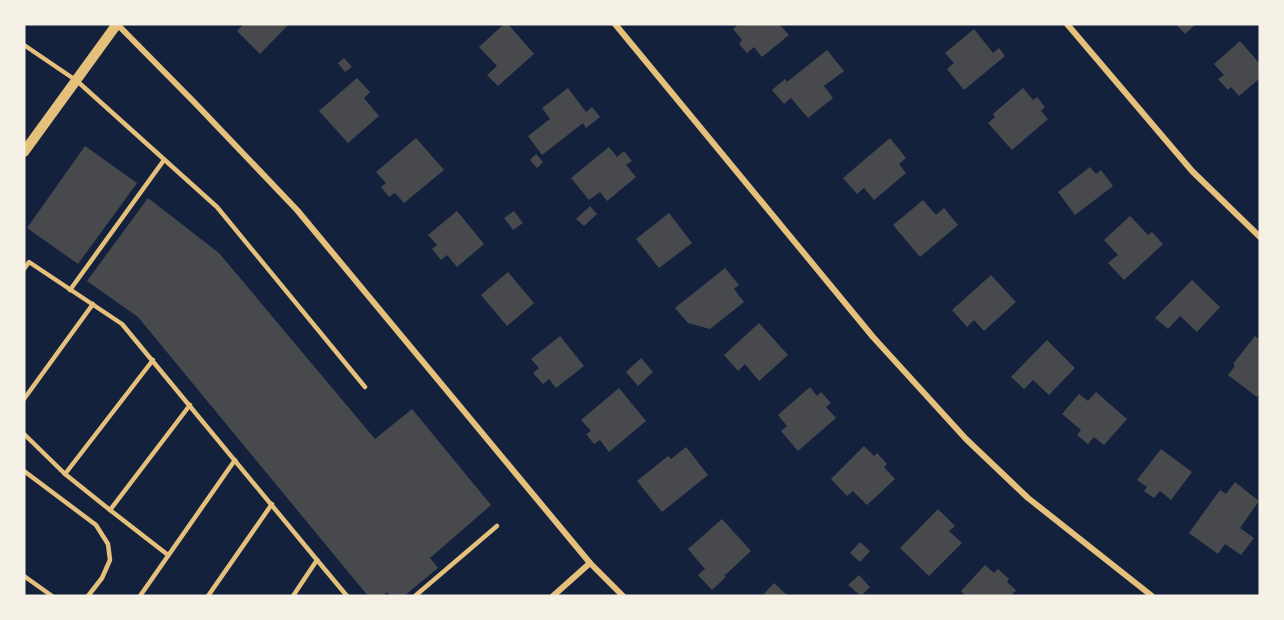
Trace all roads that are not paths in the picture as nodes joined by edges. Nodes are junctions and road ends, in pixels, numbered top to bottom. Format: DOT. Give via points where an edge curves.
graph roads {
  1 [pos="117,24"];
  2 [pos="615,24"];
  3 [pos="1067,24"];
  4 [pos="24,45"];
  5 [pos="76,81"];
  6 [pos="24,152"];
  7 [pos="164,160"];
  8 [pos="1260,237"];
  9 [pos="24,269"];
  10 [pos="70,290"];
  11 [pos="93,304"];
  12 [pos="153,360"];
  13 [pos="365,387"];
  14 [pos="24,399"];
  15 [pos="190,405"];
  16 [pos="24,434"];
  17 [pos="235,460"];
  18 [pos="24,471"];
  19 [pos="65,474"];
  20 [pos="272,504"];
  21 [pos="110,510"];
  22 [pos="497,526"];
  23 [pos="168,555"];
  24 [pos="317,560"];
  25 [pos="590,563"];
  26 [pos="24,576"];
  27 [pos="52,596"];
  28 [pos="88,596"];
  29 [pos="140,596"];
  30 [pos="208,596"];
  31 [pos="292,596"];
  32 [pos="347,596"];
  33 [pos="414,596"];
  34 [pos="553,596"];
  35 [pos="623,596"];
  36 [pos="1152,596"];
  1 -- 5 [label="street"];
  1 -- 25 [label="street" via="297,210"];
  2 -- 36 [label="street" via="873,337 966,439 1028,498"];
  3 -- 8 [label="street" via="1192,171"];
  4 -- 5 [label="lane"];
  5 -- 6 [label="street"];
  5 -- 7 [label="lane"];
  7 -- 10 [label="lane"];
  7 -- 13 [label="lane" via="217,207"];
  9 -- 10 [label="lane" via="29,262"];
  10 -- 11 [label="lane"];
  11 -- 12 [label="lane" via="122,324"];
  11 -- 14 [label="lane"];
  12 -- 15 [label="lane"];
  12 -- 19 [label="lane"];
  15 -- 17 [label="lane"];
  15 -- 21 [label="lane"];
  16 -- 19 [label="lane"];
  17 -- 20 [label="lane"];
  17 -- 23 [label="lane"];
  18 -- 28 [label="lane" via="96,525 108,544 110,560"];
  19 -- 21 [label="lane"];
  20 -- 24 [label="lane"];
  20 -- 30 [label="lane"];
  21 -- 23 [label="lane"];
  22 -- 33 [label="lane"];
  23 -- 29 [label="lane"];
  24 -- 31 [label="lane"];
  24 -- 32 [label="lane"];
  25 -- 34 [label="street"];
  25 -- 35 [label="street"];
  26 -- 27 [label="lane"];
}
